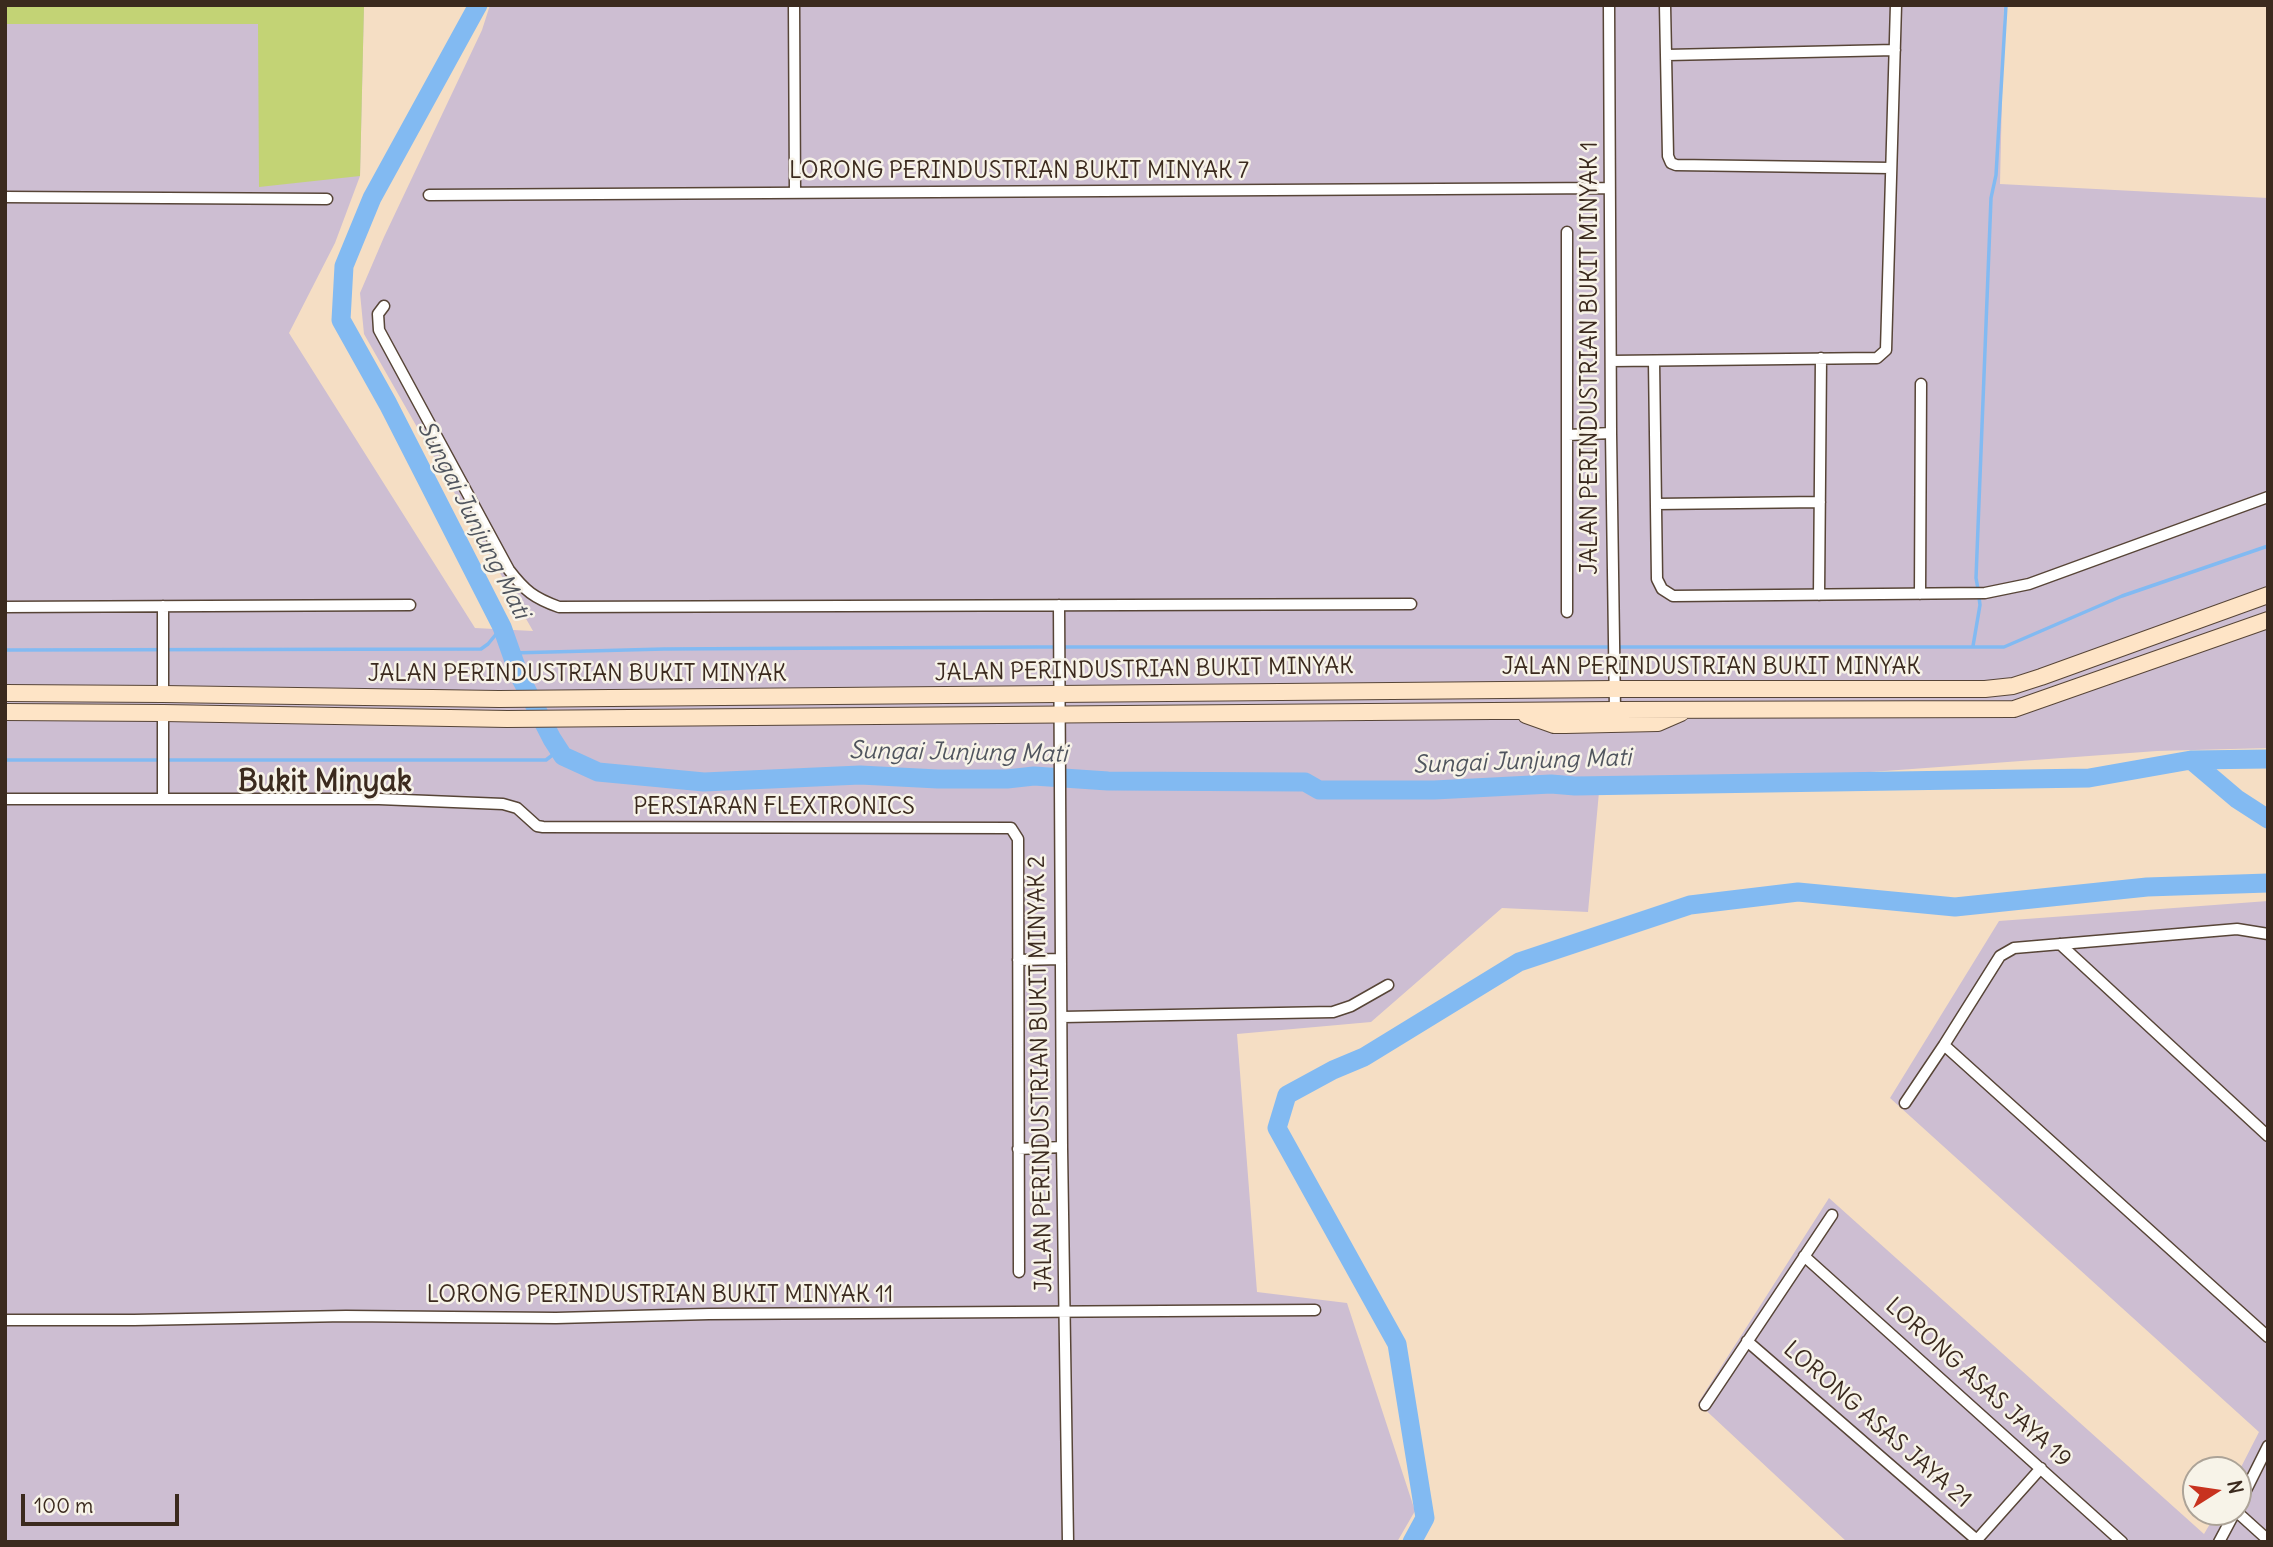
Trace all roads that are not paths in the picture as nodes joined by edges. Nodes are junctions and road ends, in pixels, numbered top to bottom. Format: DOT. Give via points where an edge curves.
graph roads {
  1 [pos="793,5"];
  2 [pos="1609,5"];
  3 [pos="1665,5"];
  4 [pos="1896,5"];
  5 [pos="1895,50"];
  6 [pos="1667,55"];
  7 [pos="1891,168"];
  8 [pos="1609,188"];
  9 [pos="795,193"];
  10 [pos="429,195"];
  11 [pos="5,197"];
  12 [pos="327,199"];
  13 [pos="1567,232"];
  14 [pos="384,306"];
  15 [pos="1821,358"];
  16 [pos="1611,361"];
  17 [pos="1654,361"];
  18 [pos="1921,384"];
  19 [pos="1611,433"];
  20 [pos="1568,435"];
  21 [pos="2268,497"];
  22 [pos="1820,502"];
  23 [pos="1656,504"];
  24 [pos="1920,594"];
  25 [pos="1819,595"];
  26 [pos="2268,595"];
  27 [pos="1411,604"];
  28 [pos="410,605"];
  29 [pos="1059,605"];
  30 [pos="163,606"];
  31 [pos="5,607"];
  32 [pos="1567,612"];
  33 [pos="2268,620"];
  34 [pos="1615,689"];
  35 [pos="5,693"];
  36 [pos="1059,693"];
  37 [pos="163,694"];
  38 [pos="1615,710"];
  39 [pos="1686,710"];
  40 [pos="1515,711"];
  41 [pos="5,712"];
  42 [pos="163,713"];
  43 [pos="1059,715"];
  44 [pos="5,799"];
  45 [pos="163,799"];
  46 [pos="2268,934"];
  47 [pos="2060,944"];
  48 [pos="1061,959"];
  49 [pos="1018,960"];
  50 [pos="1388,985"];
  51 [pos="1062,1017"];
  52 [pos="1944,1045"];
  53 [pos="1905,1103"];
  54 [pos="2268,1136"];
  55 [pos="1062,1147"];
  56 [pos="1018,1149"];
  57 [pos="1832,1215"];
  58 [pos="1804,1256"];
  59 [pos="1019,1272"];
  60 [pos="1315,1310"];
  61 [pos="1065,1312"];
  62 [pos="5,1320"];
  63 [pos="2268,1337"];
  64 [pos="1747,1341"];
  65 [pos="1705,1405"];
  66 [pos="2268,1446"];
  67 [pos="2041,1468"];
  68 [pos="2252,1478"];
  69 [pos="2228,1526"];
  70 [pos="2252,1526"];
  71 [pos="2268,1540"];
  72 [pos="1977,1541"];
  73 [pos="1068,1542"];
  74 [pos="2122,1542"];
  75 [pos="2219,1542"];
  1 -- 9 [label="street"];
  2 -- 8 [label="street, JALAN PERINDUSTRIAN BUKIT MINYAK 1"];
  3 -- 6 [label="street"];
  4 -- 5 [label="street"];
  5 -- 6 [label="street"];
  5 -- 7 [label="street"];
  6 -- 7 [label="street" via="1671,163"];
  7 -- 15 [label="street" via="1886,350 1877,358"];
  8 -- 9 [label="street, LORONG PERINDUSTRIAN BUKIT MINYAK 7"];
  8 -- 16 [label="street, JALAN PERINDUSTRIAN BUKIT MINYAK 1"];
  9 -- 10 [label="street, LORONG PERINDUSTRIAN BUKIT MINYAK 7"];
  11 -- 12 [label="street"];
  13 -- 20 [label="street, JALAN PERINDUSTRIAN BUKIT MINYAK 1"];
  14 -- 29 [label="street" via="378,314 379,330 509,570 539,600 559,607"];
  15 -- 17 [label="street"];
  15 -- 22 [label="street"];
  16 -- 17 [label="street"];
  16 -- 19 [label="street, JALAN PERINDUSTRIAN BUKIT MINYAK 1"];
  17 -- 23 [label="street"];
  18 -- 24 [label="street"];
  19 -- 20 [label="street"];
  19 -- 34 [label="street, JALAN PERINDUSTRIAN BUKIT MINYAK 1"];
  20 -- 32 [label="street, JALAN PERINDUSTRIAN BUKIT MINYAK 1"];
  21 -- 24 [label="street" via="2029,584 1985,593"];
  22 -- 23 [label="street"];
  22 -- 25 [label="street"];
  23 -- 25 [label="street" via="1657,579 1673,596"];
  24 -- 25 [label="street"];
  26 -- 34 [label="main road, JALAN PERINDUSTRIAN BUKIT MINYAK" via="2013,686"];
  27 -- 29 [label="street"];
  28 -- 30 [label="street"];
  29 -- 36 [label="street, JALAN PERINDUSTRIAN BUKIT MINYAK 2"];
  30 -- 31 [label="street"];
  30 -- 37 [label="street"];
  33 -- 39 [label="main road, JALAN PERINDUSTRIAN BUKIT MINYAK" via="2014,709"];
  34 -- 36 [label="main road, JALAN PERINDUSTRIAN BUKIT MINYAK"];
  34 -- 38 [label="street, JALAN PERINDUSTRIAN BUKIT MINYAK 1"];
  35 -- 37 [label="main road, JALAN PERINDUSTRIAN BUKIT MINYAK"];
  36 -- 37 [label="main road, JALAN PERINDUSTRIAN BUKIT MINYAK" via="499,699"];
  36 -- 43 [label="street, JALAN PERINDUSTRIAN BUKIT MINYAK 2"];
  38 -- 39 [label="main road, JALAN PERINDUSTRIAN BUKIT MINYAK"];
  38 -- 40 [label="main road, JALAN PERINDUSTRIAN BUKIT MINYAK"];
  39 -- 40 [label="main road" via="1658,723 1564,725"];
  40 -- 43 [label="main road, JALAN PERINDUSTRIAN BUKIT MINYAK"];
  41 -- 42 [label="main road, JALAN PERINDUSTRIAN BUKIT MINYAK"];
  42 -- 43 [label="main road, JALAN PERINDUSTRIAN BUKIT MINYAK" via="507,719"];
  42 -- 45 [label="street"];
  43 -- 48 [label="street, JALAN PERINDUSTRIAN BUKIT MINYAK 2"];
  44 -- 45 [label="street"];
  45 -- 49 [label="street, PERSIARAN FLEXTRONICS" via="503,804 517,808 537,826 1011,828 1017,839"];
  46 -- 47 [label="street" via="2238,929"];
  47 -- 52 [label="street" via="2014,948 2000,956"];
  47 -- 54 [label="street"];
  48 -- 49 [label="street"];
  48 -- 51 [label="street, JALAN PERINDUSTRIAN BUKIT MINYAK 2"];
  49 -- 56 [label="street"];
  50 -- 51 [label="street" via="1333,1012"];
  51 -- 55 [label="street, JALAN PERINDUSTRIAN BUKIT MINYAK 2"];
  52 -- 53 [label="street"];
  52 -- 63 [label="street"];
  55 -- 56 [label="street"];
  55 -- 61 [label="street, JALAN PERINDUSTRIAN BUKIT MINYAK 2"];
  56 -- 59 [label="street"];
  57 -- 58 [label="street"];
  58 -- 64 [label="street"];
  58 -- 67 [label="street, LORONG ASAS JAYA 19"];
  60 -- 61 [label="street, LORONG PERINDUSTRIAN BUKIT MINYAK 11"];
  61 -- 62 [label="street, LORONG PERINDUSTRIAN BUKIT MINYAK 11"];
  61 -- 73 [label="street, JALAN PERINDUSTRIAN BUKIT MINYAK 2"];
  64 -- 65 [label="street"];
  64 -- 72 [label="street, LORONG ASAS JAYA 21"];
  66 -- 68 [label="street"];
  67 -- 72 [label="street"];
  67 -- 74 [label="street, LORONG ASAS JAYA 19"];
  69 -- 75 [label="street"];
  70 -- 71 [label="street"];
}
